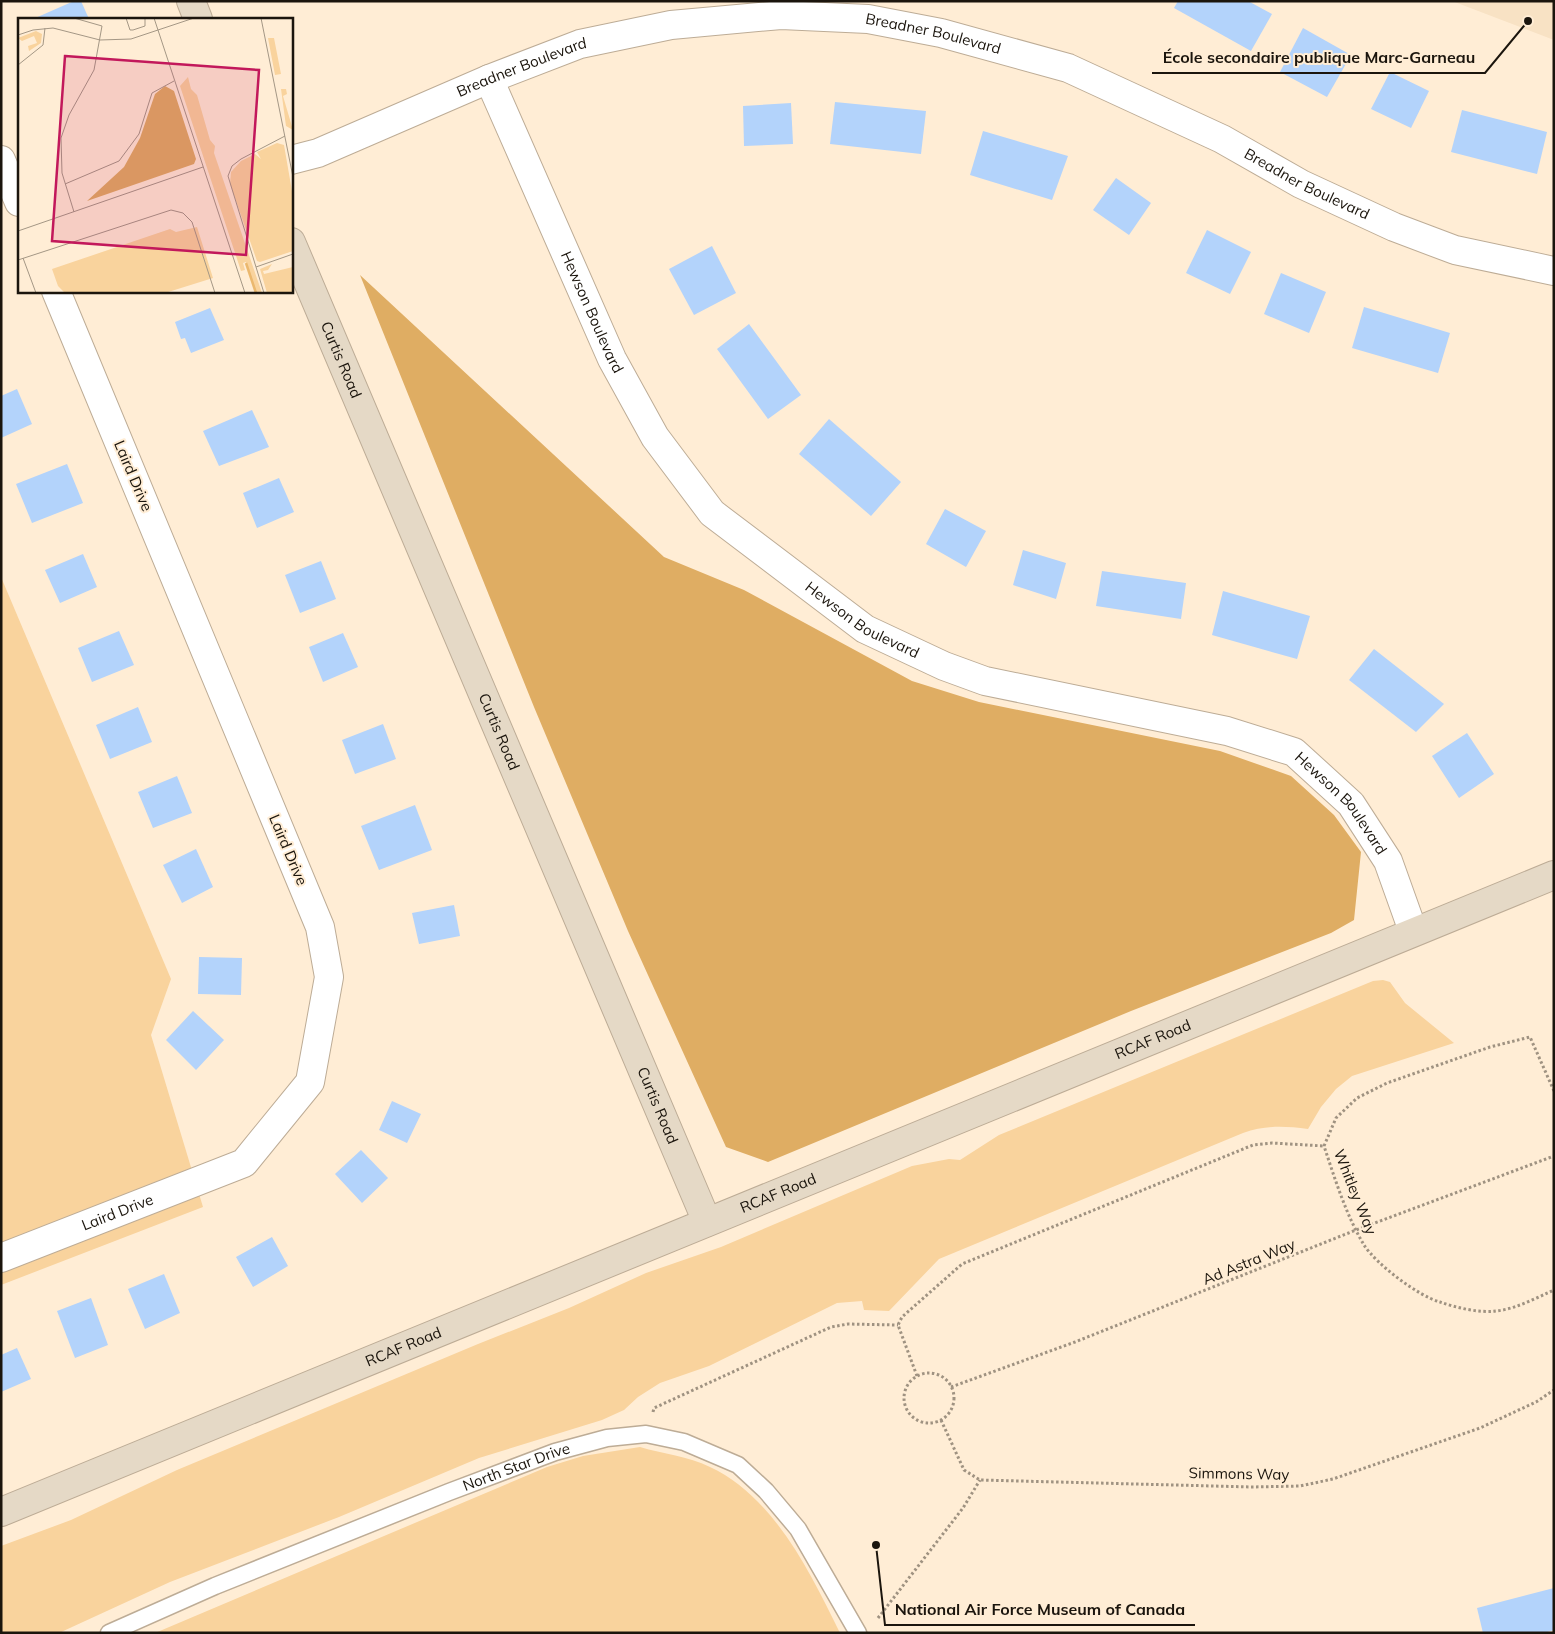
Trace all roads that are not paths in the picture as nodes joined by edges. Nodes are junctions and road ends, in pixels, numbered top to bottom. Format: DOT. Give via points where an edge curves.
graph roads {
  1 [pos="191,1"];
  2 [pos="198,18"];
  3 [pos="488,80"];
  4 [pos="1,160"];
  5 [pos="292,160"];
  6 [pos="18,200"];
  7 [pos="292,244"];
  8 [pos="1554,271"];
  9 [pos="56,292"];
  10 [pos="1554,875"];
  11 [pos="1413,931"];
  12 [pos="707,1222"];
  13 [pos="1,1258"];
  14 [pos="1,1512"];
  15 [pos="109,1633"];
  16 [pos="858,1633"];
  1 -- 2 [label="main road"];
  3 -- 5 [label="street, Breadner Boulevard" via="318,153"];
  3 -- 8 [label="street, Breadner Boulevard" via="580,44 671,25 781,15 877,21 941,33 1068,68 1222,139 1301,184 1394,228 1455,250"];
  3 -- 11 [label="street, Hewson Boulevard" via="612,359 655,437 712,513 865,629 944,666 985,681 1227,731 1294,752 1351,804 1388,861"];
  4 -- 6 [label="street"];
  7 -- 12 [label="main road, Curtis Road"];
  9 -- 13 [label="street, Laird Drive" via="320,926 329,977 310,1082 244,1163"];
  10 -- 11 [label="main road, RCAF Road"];
  11 -- 12 [label="main road, RCAF Road"];
  12 -- 14 [label="main road, RCAF Road"];
  15 -- 16 [label="lane, North Star Drive" via="215,1586 555,1452 607,1438 646,1434 684,1442 738,1465 766,1491 798,1529"];
}
